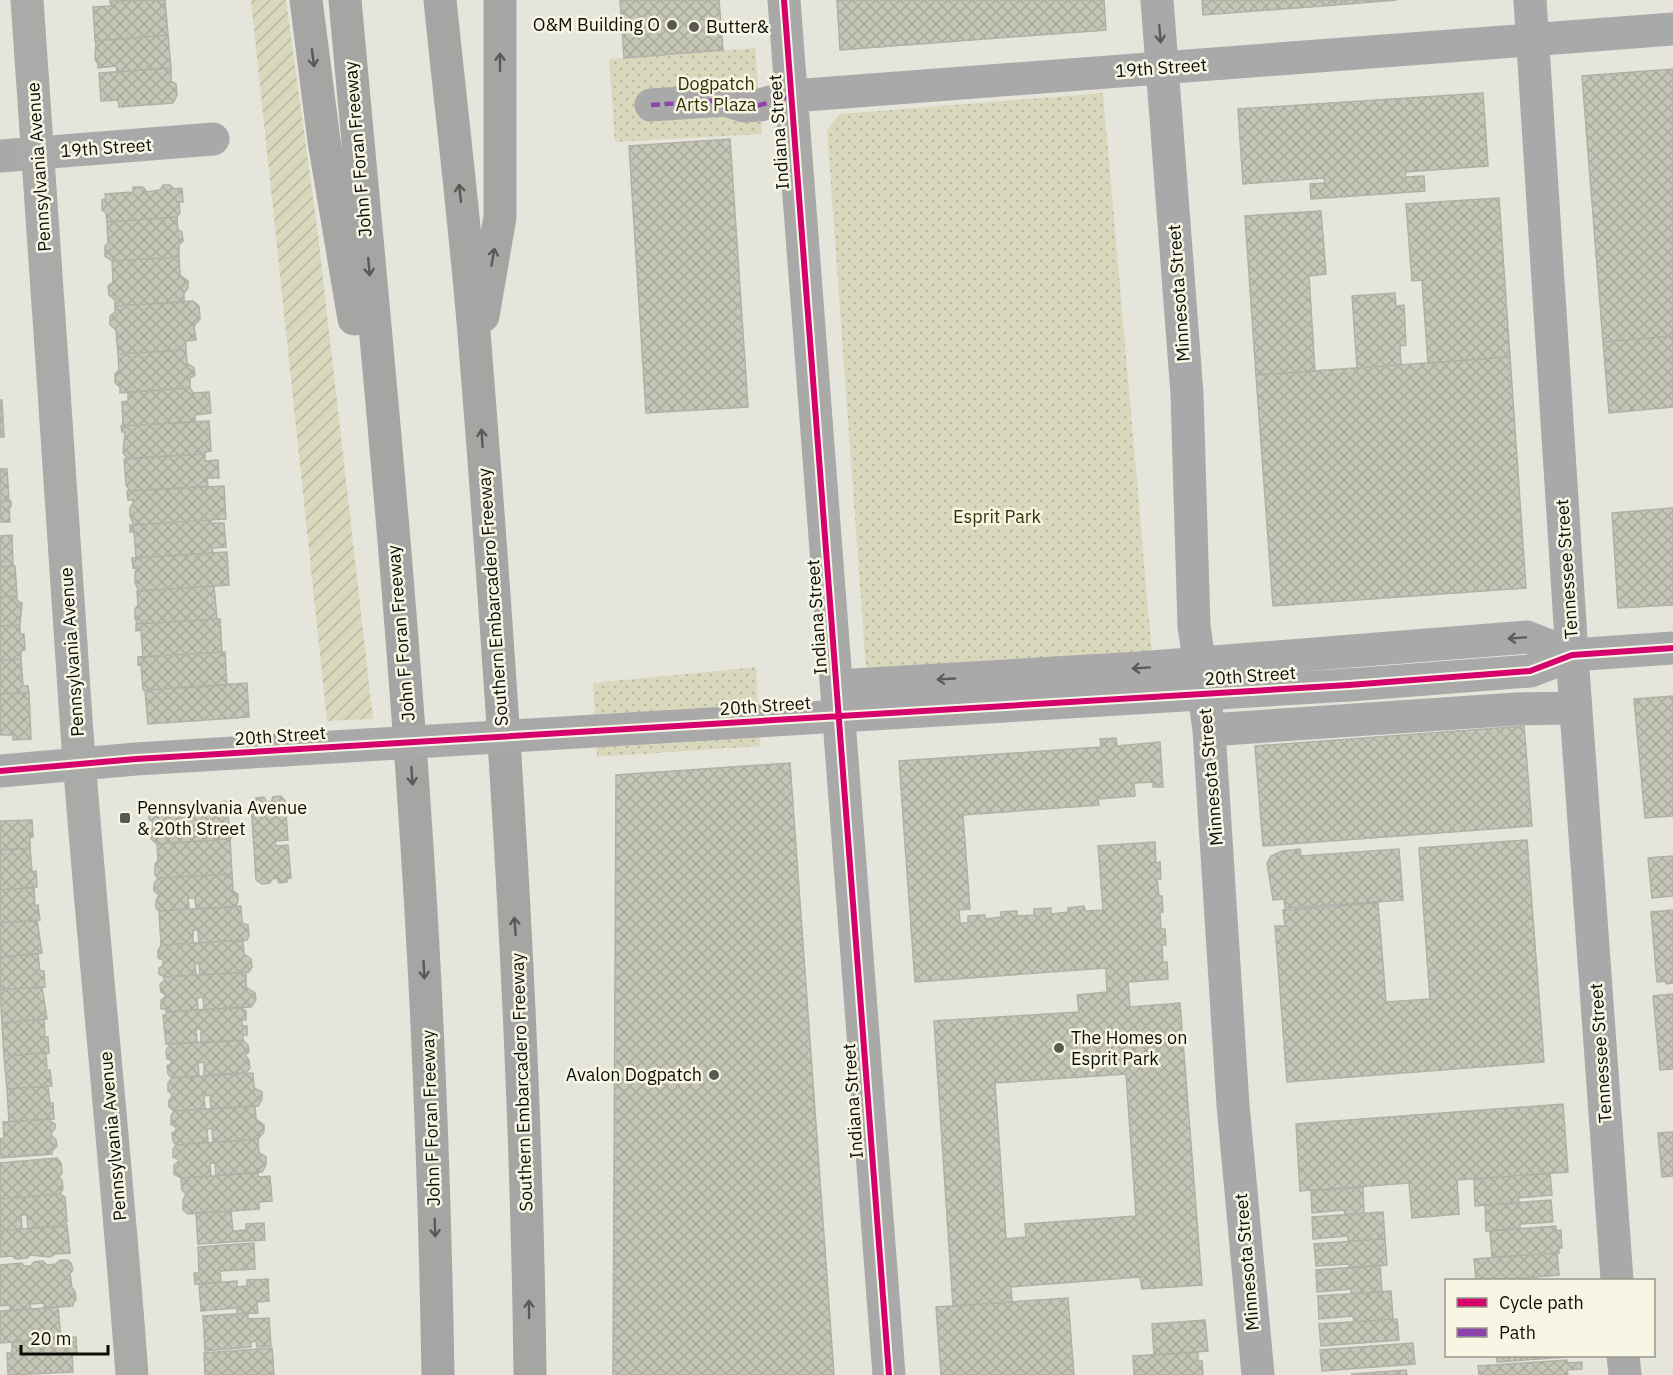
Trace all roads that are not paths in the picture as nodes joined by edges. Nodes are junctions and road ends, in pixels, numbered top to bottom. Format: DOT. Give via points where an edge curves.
graph roads {
  1 [pos="27,0"];
  2 [pos="306,0"];
  3 [pos="345,0"];
  4 [pos="440,0"];
  5 [pos="500,0"];
  6 [pos="784,0"];
  7 [pos="1157,0"];
  8 [pos="1530,0"];
  9 [pos="1673,29"];
  10 [pos="1533,40"];
  11 [pos="1162,68"];
  12 [pos="792,96"];
  13 [pos="651,105"];
  14 [pos="213,140"];
  15 [pos="38,153"];
  16 [pos="0,156"];
  17 [pos="476,356"];
  18 [pos="395,561"];
  19 [pos="1673,648"];
  20 [pos="1572,655"];
  21 [pos="1199,664"];
  22 [pos="837,686"];
  23 [pos="1576,708"];
  24 [pos="1209,730"];
  25 [pos="80,765"];
  26 [pos="0,771"];
  27 [pos="1617,1279"];
  28 [pos="1623,1357"];
  29 [pos="530,1371"];
  30 [pos="132,1375"];
  31 [pos="438,1375"];
  32 [pos="889,1375"];
  33 [pos="1258,1375"];
  34 [pos="1624,1375"];
  1 -- 15 [label="main road, Pennsylvania Avenue"];
  2 -- 18 [label="highway, one-way" via="324,141"];
  3 -- 18 [label="highway, John F Foran Freeway, one-way"];
  17 -- 4 [label="highway, Southern Embarcadero Freeway, one-way"];
  17 -- 5 [label="highway, one-way" via="500,217"];
  6 -- 12 [label="street, Indiana Street"];
  7 -- 11 [label="street, Minnesota Street, one-way"];
  8 -- 10 [label="street, Tennessee Street"];
  9 -- 10 [label="street, 19th Street"];
  10 -- 11 [label="street, 19th Street"];
  10 -- 20 [label="street, Tennessee Street"];
  11 -- 12 [label="street, 19th Street"];
  11 -- 21 [label="street, Minnesota Street" via="1187,394 1194,626"];
  12 -- 13 [label="street, 19th Street" via="760,105 744,106 725,100"];
  12 -- 22 [label="street, Indiana Street"];
  14 -- 15 [label="street, 19th Street"];
  15 -- 16 [label="street, 19th Street"];
  15 -- 25 [label="main road, Pennsylvania Avenue"];
  29 -- 17 [label="highway, Southern Embarcadero Freeway, one-way" via="518,966"];
  18 -- 31 [label="highway, John F Foran Freeway, one-way" via="425,975"];
  19 -- 20 [label="street, 20th Street"];
  20 -- 21 [label="street, 20th Street, one-way" via="1527,638"];
  20 -- 23 [label="street, Tennessee Street"];
  20 -- 25 [label="street, 20th Street, bridge" via="1530,671 1349,685"];
  21 -- 22 [label="street, 20th Street, one-way"];
  21 -- 24 [label="street, Minnesota Street"];
  22 -- 32 [label="street, Indiana Street"];
  23 -- 24 [label="street"];
  23 -- 27 [label="street, Tennessee Street"];
  24 -- 33 [label="street, Minnesota Street" via="1233,1106"];
  25 -- 26 [label="street, 20th Street"];
  25 -- 30 [label="main road, Pennsylvania Avenue"];
  28 -- 34 [label="street"];
}
